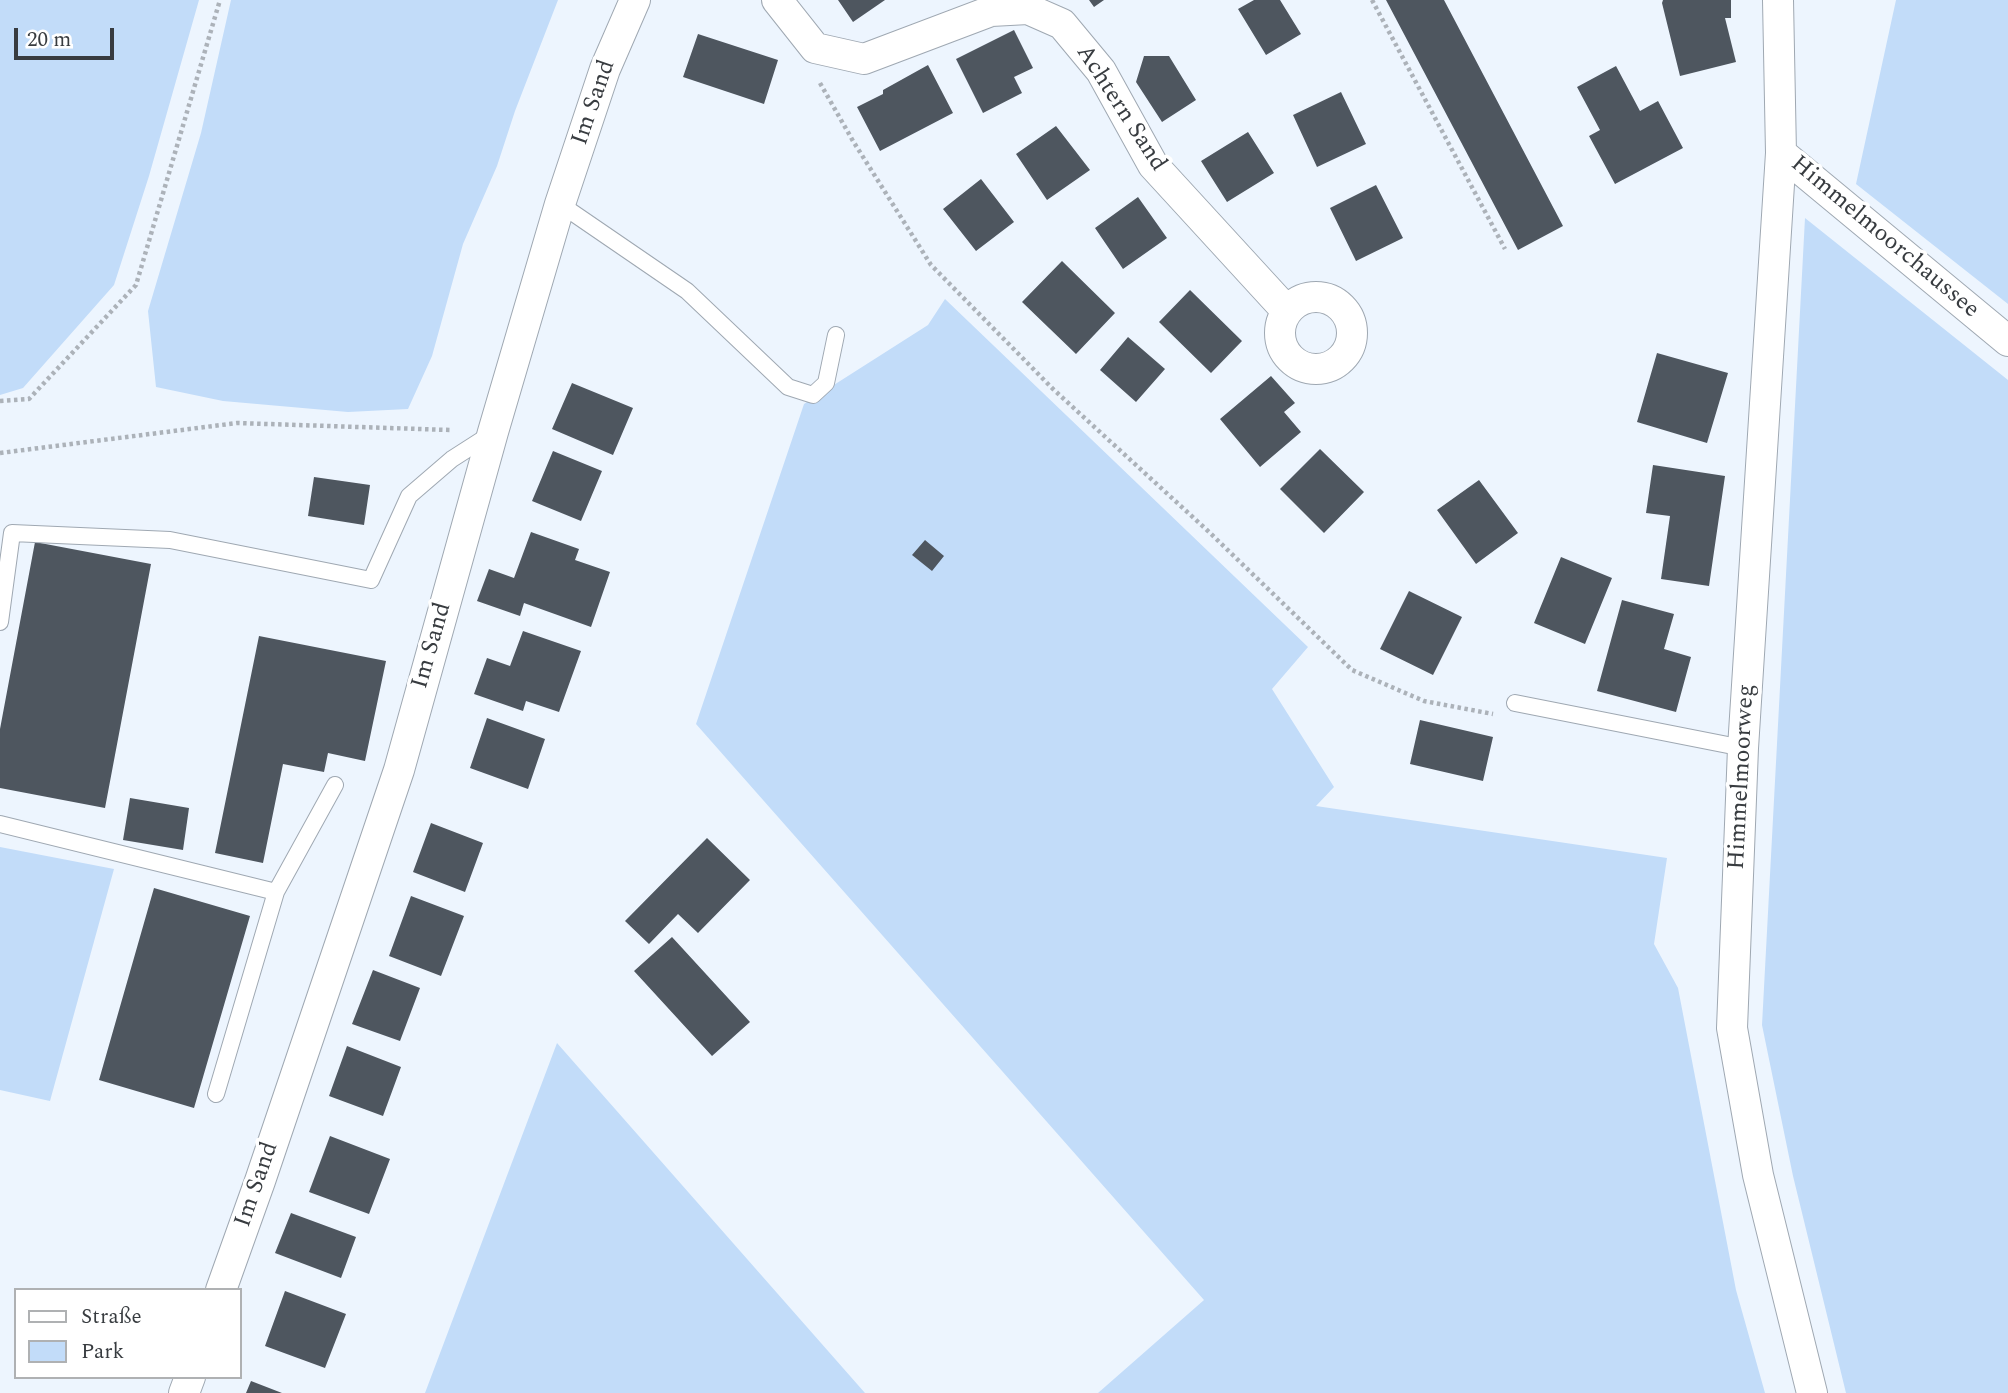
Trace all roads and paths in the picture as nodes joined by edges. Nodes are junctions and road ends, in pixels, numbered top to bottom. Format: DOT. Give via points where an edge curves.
graph roads {
  1 [pos="220,0"];
  2 [pos="635,0"];
  3 [pos="777,0"];
  4 [pos="1372,0"];
  5 [pos="1778,0"];
  6 [pos="995,6"];
  7 [pos="815,48"];
  8 [pos="1781,153"];
  9 [pos="560,204"];
  10 [pos="1505,249"];
  11 [pos="1286,310"];
  12 [pos="836,335"];
  13 [pos="2008,341"];
  14 [pos="0,401"];
  15 [pos="493,432"];
  16 [pos="0,453"];
  17 [pos="0,622"];
  18 [pos="1515,703"];
  19 [pos="1743,748"];
  20 [pos="335,785"];
  21 [pos="0,824"];
  22 [pos="276,892"];
  23 [pos="216,1094"];
  24 [pos="222,1288"];
  25 [pos="1812,1393"];
  1 -- 14 [label="path" via="136,285 29,399"];
  2 -- 9 [label="street, Im Sand" via="605,69"];
  3 -- 7 [label="street"];
  4 -- 10 [label="path"];
  5 -- 8 [label="street, Himmelmoorchaussee"];
  6 -- 7 [label="street, Achtern Sand" via="864,59"];
  6 -- 11 [label="street, Achtern Sand" via="1028,9 1062,24 1101,71 1153,165"];
  7 -- 18 [label="path" via="813,70 931,265 1053,388 1353,670 1424,701 1497,715"];
  8 -- 13 [label="street, Himmelmoorchaussee"];
  8 -- 19 [label="street, Himmelmoorweg"];
  9 -- 12 [label="lane" via="687,291 788,387 813,395 826,383"];
  9 -- 15 [label="street, Im Sand"];
  15 -- 16 [label="path" via="237,423"];
  15 -- 17 [label="lane" via="409,496 371,580 170,540 12,533"];
  15 -- 24 [label="street, Im Sand" via="399,770"];
  18 -- 19 [label="lane"];
  19 -- 25 [label="street, Himmelmoorweg" via="1732,1028 1758,1175"];
  20 -- 22 [label="lane"];
  21 -- 22 [label="lane"];
  22 -- 23 [label="lane"];
}
